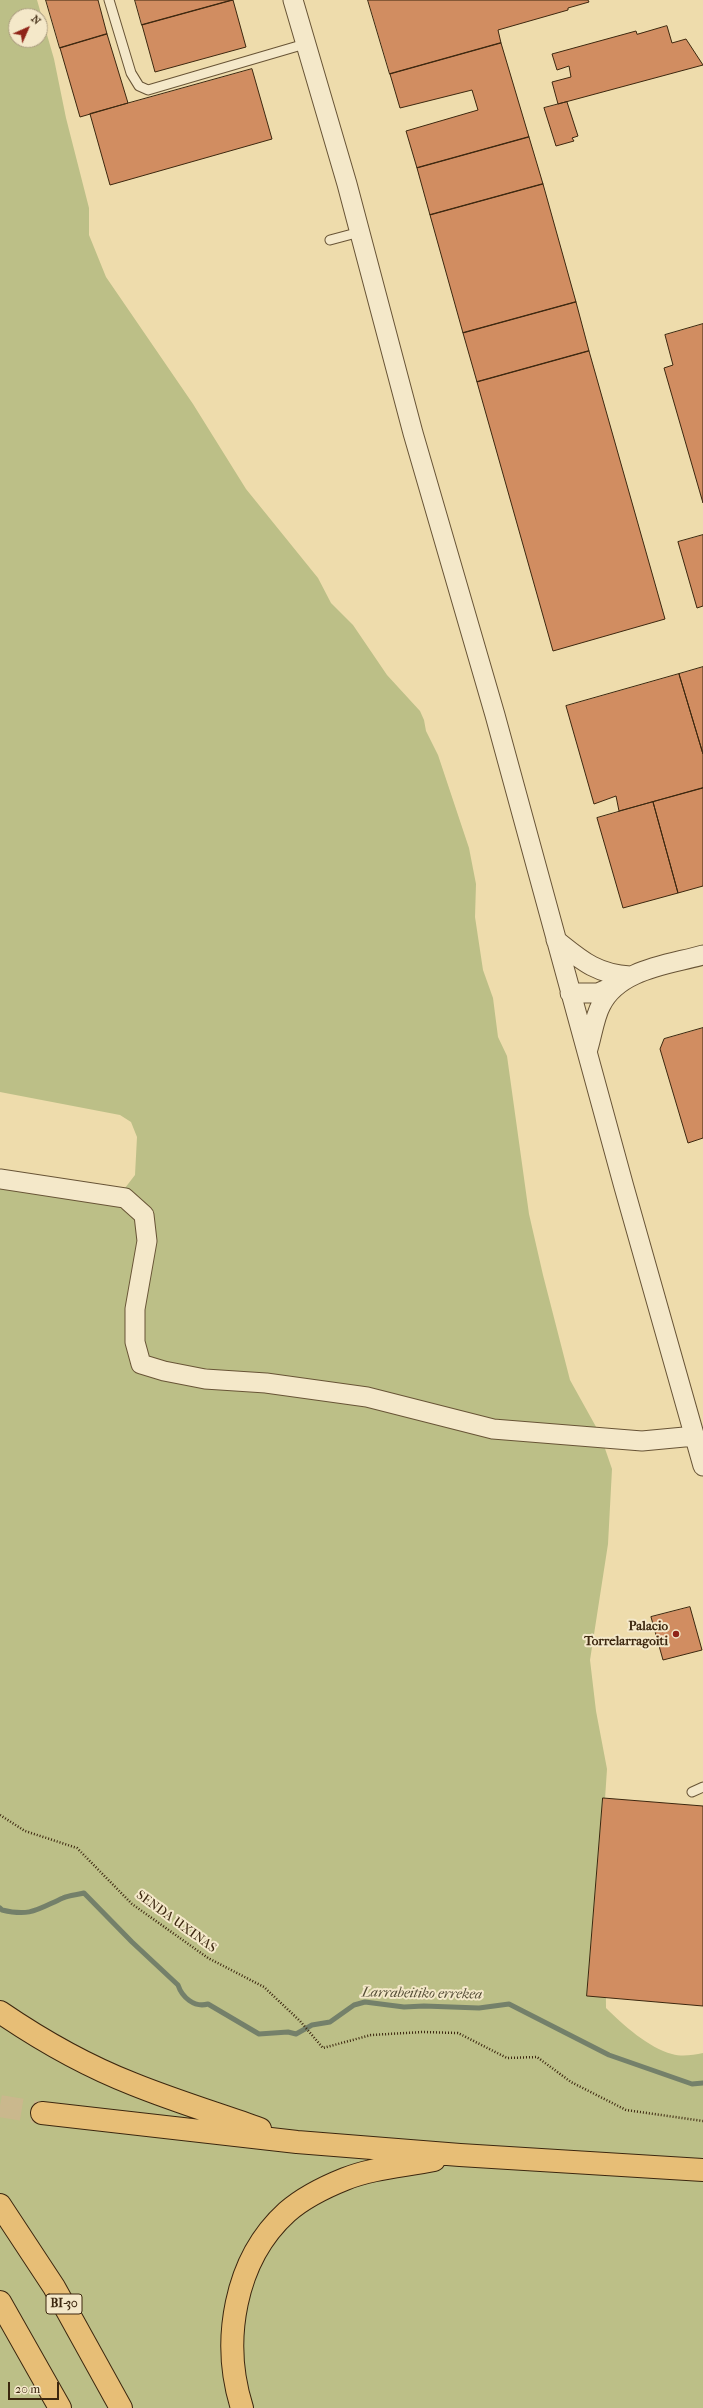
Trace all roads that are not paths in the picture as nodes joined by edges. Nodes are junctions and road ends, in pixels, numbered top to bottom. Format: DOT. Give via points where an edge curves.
graph roads {
  1 [pos="109,0"];
  2 [pos="293,0"];
  3 [pos="305,44"];
  4 [pos="360,232"];
  5 [pos="330,240"];
  6 [pos="556,940"];
  7 [pos="703,955"];
  8 [pos="608,980"];
  9 [pos="570,993"];
  10 [pos="587,1052"];
  11 [pos="0,1179"];
  12 [pos="695,1436"];
  13 [pos="703,1466"];
  14 [pos="703,1787"];
  15 [pos="692,1792"];
  16 [pos="0,2012"];
  17 [pos="42,2113"];
  18 [pos="297,2142"];
  19 [pos="460,2155"];
  20 [pos="703,2170"];
  21 [pos="0,2205"];
  22 [pos="0,2302"];
  23 [pos="60,2408"];
  24 [pos="121,2408"];
  25 [pos="242,2408"];
  1 -- 3 [label="lane" via="131,73 139,86 148,90"];
  2 -- 3 [label="street"];
  3 -- 4 [label="street"];
  4 -- 5 [label="lane"];
  4 -- 6 [label="street" via="413,433 495,715"];
  6 -- 8 [label="street"];
  6 -- 9 [label="street"];
  7 -- 8 [label="street"];
  8 -- 9 [label="street" via="581,983"];
  8 -- 10 [label="street"];
  9 -- 10 [label="street"];
  10 -- 12 [label="street"];
  11 -- 12 [label="street" via="125,1198 144,1215 147,1241 135,1309 135,1342 141,1364 205,1379 266,1383 368,1397 493,1429 642,1441"];
  12 -- 13 [label="street"];
  14 -- 15 [label="lane"];
  16 -- 18 [label="highway" via="48,2042 133,2084"];
  17 -- 18 [label="highway"];
  18 -- 19 [label="highway"];
  19 -- 20 [label="highway"];
  19 -- 25 [label="highway" via="347,2178 304,2200 275,2226 256,2252 239,2293 233,2339 234,2368"];
  21 -- 24 [label="highway, BI-30" via="54,2287"];
  22 -- 23 [label="highway"];
}
